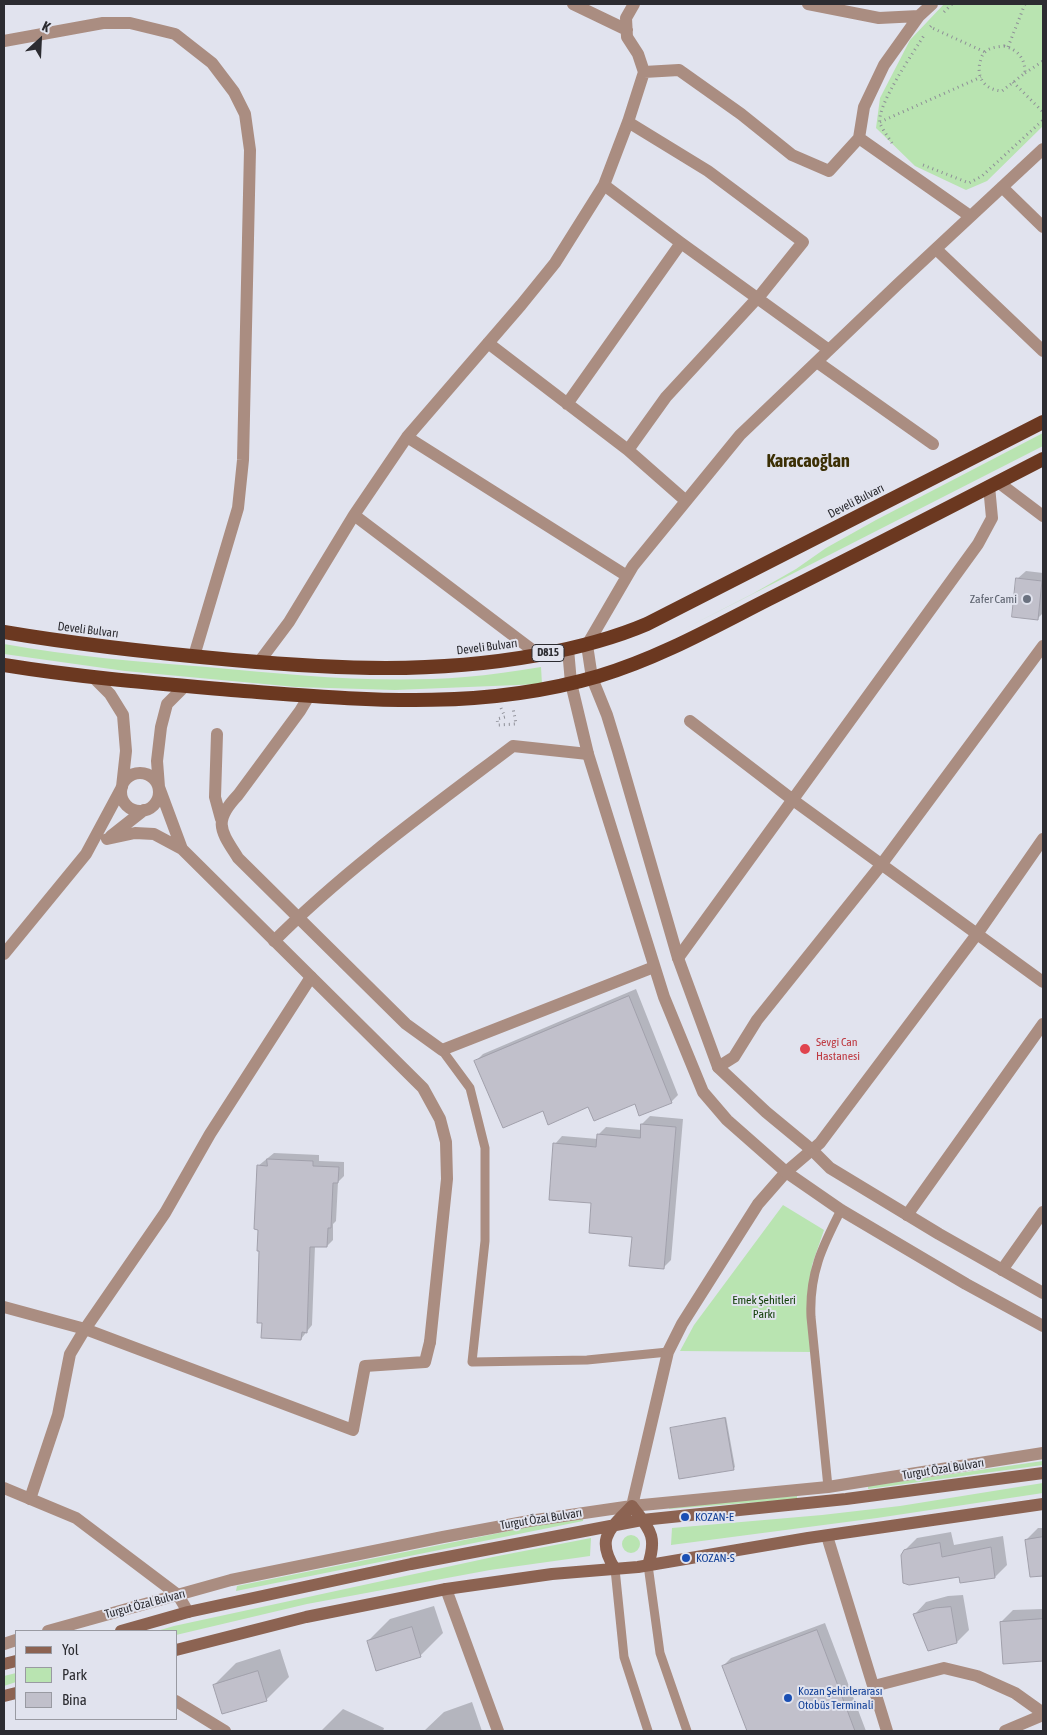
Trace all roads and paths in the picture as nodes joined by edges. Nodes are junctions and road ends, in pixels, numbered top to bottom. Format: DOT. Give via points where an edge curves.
graph roads {
  1 [pos="573,4"];
  2 [pos="634,4"];
  3 [pos="808,4"];
  4 [pos="932,4"];
  5 [pos="952,4"];
  6 [pos="1025,4"];
  7 [pos="918,16"];
  8 [pos="941,16"];
  9 [pos="935,21"];
  10 [pos="930,27"];
  11 [pos="627,30"];
  12 [pos="4,42"];
  13 [pos="1008,47"];
  14 [pos="985,52"];
  15 [pos="1043,61"];
  16 [pos="644,72"];
  17 [pos="1025,73"];
  18 [pos="981,77"];
  19 [pos="1013,82"];
  20 [pos="1043,112"];
  21 [pos="1043,120"];
  22 [pos="628,122"];
  23 [pos="880,122"];
  24 [pos="859,138"];
  25 [pos="898,147"];
  26 [pos="1043,148"];
  27 [pos="918,163"];
  28 [pos="604,185"];
  29 [pos="1002,187"];
  30 [pos="970,216"];
  31 [pos="1043,228"];
  32 [pos="682,243"];
  33 [pos="936,249"];
  34 [pos="757,298"];
  35 [pos="488,344"];
  36 [pos="829,350"];
  37 [pos="1043,351"];
  38 [pos="817,362"];
  39 [pos="567,404"];
  40 [pos="1043,422"];
  41 [pos="407,437"];
  42 [pos="933,444"];
  43 [pos="628,450"];
  44 [pos="1043,459"];
  45 [pos="994,484"];
  46 [pos="686,501"];
  47 [pos="354,514"];
  48 [pos="1043,516"];
  49 [pos="627,576"];
  50 [pos="4,632"];
  51 [pos="587,645"];
  52 [pos="1043,646"];
  53 [pos="568,649"];
  54 [pos="539,654"];
  55 [pos="194,656"];
  56 [pos="259,662"];
  57 [pos="4,664"];
  58 [pos="94,678"];
  59 [pos="592,678"];
  60 [pos="571,683"];
  61 [pos="184,686"];
  62 [pos="309,696"];
  63 [pos="505,718"];
  64 [pos="690,721"];
  65 [pos="516,724"];
  66 [pos="217,734"];
  67 [pos="588,754"];
  68 [pos="122,787"];
  69 [pos="159,788"];
  70 [pos="793,800"];
  71 [pos="144,810"];
  72 [pos="222,819"];
  73 [pos="107,839"];
  74 [pos="1043,839"];
  75 [pos="182,849"];
  76 [pos="86,854"];
  77 [pos="881,865"];
  78 [pos="297,918"];
  79 [pos="977,934"];
  80 [pos="274,941"];
  81 [pos="4,954"];
  82 [pos="678,958"];
  83 [pos="654,967"];
  84 [pos="311,977"];
  85 [pos="1043,982"];
  86 [pos="1043,1024"];
  87 [pos="442,1050"];
  88 [pos="718,1067"];
  89 [pos="812,1150"];
  90 [pos="786,1172"];
  91 [pos="841,1210"];
  92 [pos="1043,1212"];
  93 [pos="907,1215"];
  94 [pos="1002,1270"];
  95 [pos="1043,1293"];
  96 [pos="4,1307"];
  97 [pos="1043,1326"];
  98 [pos="85,1329"];
  99 [pos="668,1352"];
  100 [pos="1043,1453"];
  101 [pos="1043,1472"];
  102 [pos="828,1486"];
  103 [pos="4,1488"];
  104 [pos="30,1499"];
  105 [pos="1043,1504"];
  106 [pos="632,1506"];
  107 [pos="642,1520"];
  108 [pos="614,1525"];
  109 [pos="827,1536"];
  110 [pos="648,1565"];
  111 [pos="614,1569"];
  112 [pos="446,1589"];
  113 [pos="178,1595"];
  114 [pos="188,1612"];
  115 [pos="52,1630"];
  116 [pos="125,1630"];
  117 [pos="178,1649"];
  118 [pos="874,1686"];
  119 [pos="178,1702"];
  120 [pos="1043,1714"];
  121 [pos="225,1731"];
  122 [pos="498,1731"];
  123 [pos="648,1731"];
  124 [pos="687,1731"];
  125 [pos="888,1731"];
  126 [pos="1004,1731"];
  1 -- 11 [label="street"];
  2 -- 11 [label="street" via="626,18"];
  3 -- 7 [label="street" via="879,18"];
  4 -- 7 [label="street"];
  5 -- 8 [label="path"];
  6 -- 13 [label="path"];
  7 -- 24 [label="street" via="884,65 864,107"];
  9 -- 10 [label="path"];
  10 -- 14 [label="path"];
  10 -- 23 [label="path" via="889,93"];
  11 -- 16 [label="street" via="627,37"];
  12 -- 55 [label="street" via="103,22 130,23 175,34 212,63 234,92 245,114 250,150 243,460 238,508"];
  13 -- 14 [label="path" via="991,48"];
  13 -- 17 [label="path" via="1022,58"];
  14 -- 18 [label="path" via="978,70"];
  15 -- 17 [label="path"];
  16 -- 22 [label="street"];
  16 -- 24 [label="street" via="679,70 792,155 829,171"];
  17 -- 19 [label="path"];
  18 -- 19 [label="path" via="993,91 1002,92"];
  18 -- 23 [label="path"];
  19 -- 20 [label="path"];
  21 -- 27 [label="path" via="982,176 969,183"];
  22 -- 28 [label="street"];
  22 -- 34 [label="street" via="708,171 803,242"];
  23 -- 25 [label="path" via="891,142"];
  24 -- 30 [label="street"];
  26 -- 29 [label="street"];
  28 -- 32 [label="street"];
  28 -- 35 [label="street" via="555,263"];
  29 -- 30 [label="street"];
  29 -- 31 [label="street"];
  30 -- 33 [label="street"];
  32 -- 34 [label="street"];
  32 -- 39 [label="street"];
  33 -- 36 [label="street"];
  33 -- 37 [label="street"];
  34 -- 36 [label="street"];
  34 -- 43 [label="street" via="666,397"];
  35 -- 39 [label="street"];
  35 -- 41 [label="street"];
  36 -- 38 [label="street"];
  38 -- 42 [label="street"];
  38 -- 46 [label="street" via="740,435"];
  39 -- 43 [label="street"];
  40 -- 51 [label="highway, Develi Bulvarı / D815" via="647,624"];
  41 -- 47 [label="street"];
  41 -- 49 [label="street"];
  43 -- 46 [label="street"];
  44 -- 45 [label="highway"];
  45 -- 48 [label="street"];
  45 -- 59 [label="highway" via="676,646"];
  45 -- 70 [label="street" via="992,518 978,544"];
  46 -- 49 [label="street"];
  47 -- 54 [label="street"];
  47 -- 56 [label="street" via="289,622"];
  49 -- 51 [label="street"];
  50 -- 55 [label="highway, Develi Bulvarı / D815" via="110,648"];
  51 -- 53 [label="highway, Develi Bulvarı / D815"];
  51 -- 59 [label="street"];
  52 -- 77 [label="street"];
  53 -- 54 [label="highway, Develi Bulvarı / D815"];
  53 -- 60 [label="street"];
  54 -- 56 [label="highway, Develi Bulvarı / D815" via="479,664 398,669"];
  55 -- 56 [label="highway, Develi Bulvarı / D815"];
  57 -- 58 [label="highway"];
  58 -- 61 [label="highway"];
  58 -- 68 [label="street" via="110,694 123,715 126,751"];
  59 -- 60 [label="highway"];
  59 -- 82 [label="street" via="618,750"];
  60 -- 62 [label="highway" via="454,700"];
  60 -- 67 [label="street"];
  61 -- 62 [label="highway"];
  61 -- 69 [label="street" via="167,704 161,727 157,761"];
  62 -- 72 [label="street" via="227,806"];
  63 -- 65 [label="path" via="497,720 498,725"];
  64 -- 70 [label="street"];
  66 -- 72 [label="street" via="215,797"];
  67 -- 78 [label="street" via="512,746 401,831"];
  67 -- 83 [label="street"];
  68 -- 69 [label="street" via="129,776 141,773 152,777"];
  68 -- 71 [label="street" via="127,804"];
  68 -- 76 [label="street"];
  69 -- 71 [label="street" via="158,799"];
  69 -- 75 [label="street"];
  70 -- 77 [label="street"];
  70 -- 82 [label="street"];
  71 -- 73 [label="street"];
  72 -- 78 [label="street" via="222,832 238,858"];
  73 -- 75 [label="street" via="135,833 154,834"];
  73 -- 76 [label="street"];
  74 -- 79 [label="street"];
  75 -- 80 [label="street"];
  76 -- 81 [label="street"];
  77 -- 79 [label="street"];
  77 -- 88 [label="street" via="757,1020 734,1057"];
  78 -- 80 [label="street"];
  78 -- 87 [label="street" via="406,1024"];
  79 -- 85 [label="street"];
  79 -- 89 [label="street" via="820,1144"];
  80 -- 84 [label="street"];
  82 -- 88 [label="street"];
  83 -- 87 [label="street"];
  83 -- 90 [label="street" via="703,1092 727,1120"];
  84 -- 98 [label="street" via="210,1134 165,1213"];
  84 -- 98 [label="street" via="423,1088 440,1118 446,1142 447,1179 430,1342 425,1362 365,1366 353,1430"];
  86 -- 93 [label="street"];
  87 -- 99 [label="lane" via="470,1088 485,1148 485,1241 472,1362 587,1360"];
  88 -- 89 [label="street"];
  89 -- 90 [label="street"];
  89 -- 93 [label="street" via="830,1168"];
  90 -- 91 [label="street"];
  90 -- 99 [label="street" via="758,1204 682,1324"];
  91 -- 97 [label="street"];
  91 -- 102 [label="lane" via="822,1247 811,1290"];
  92 -- 94 [label="street"];
  93 -- 94 [label="street"];
  94 -- 95 [label="street"];
  96 -- 98 [label="street"];
  98 -- 104 [label="street" via="70,1354 58,1415"];
  99 -- 106 [label="street"];
  100 -- 102 [label="street, Turgut Özal Bulvarı"];
  101 -- 107 [label="main road, Turgut Özal Bulvarı" via="836,1500"];
  102 -- 106 [label="street, Turgut Özal Bulvarı"];
  103 -- 104 [label="street"];
  104 -- 113 [label="street" via="76,1518"];
  105 -- 109 [label="main road"];
  106 -- 107 [label="main road"];
  106 -- 108 [label="main road"];
  106 -- 113 [label="street, Turgut Özal Bulvarı" via="443,1536 231,1580"];
  107 -- 108 [label="main road, Turgut Özal Bulvarı"];
  107 -- 110 [label="main road" via="649,1529 653,1544"];
  108 -- 111 [label="main road" via="606,1538 605,1550"];
  108 -- 114 [label="main road, Turgut Özal Bulvarı"];
  109 -- 110 [label="main road"];
  109 -- 118 [label="street"];
  110 -- 111 [label="main road"];
  110 -- 124 [label="lane" via="660,1653"];
  111 -- 112 [label="main road" via="542,1575"];
  111 -- 123 [label="lane" via="624,1657"];
  112 -- 117 [label="main road" via="306,1617"];
  112 -- 122 [label="street"];
  113 -- 114 [label="street"];
  113 -- 115 [label="street, Turgut Özal Bulvarı"];
  114 -- 116 [label="main road, Turgut Özal Bulvarı"];
  118 -- 120 [label="street" via="944,1668 977,1676 1015,1693"];
  118 -- 125 [label="street"];
  119 -- 121 [label="street"];
  120 -- 126 [label="street"];
}
